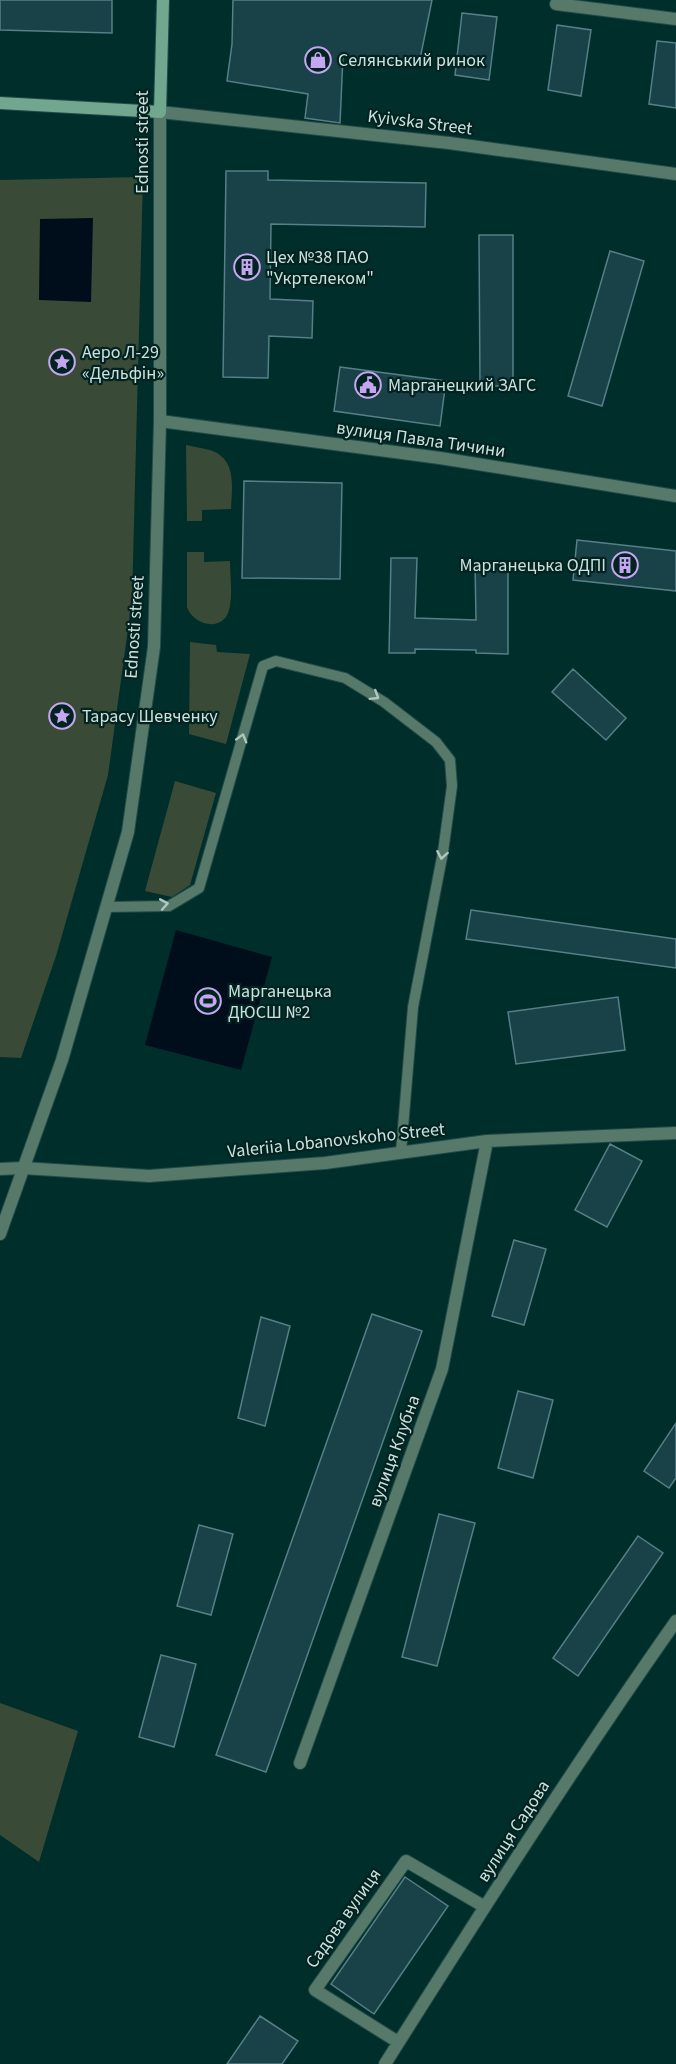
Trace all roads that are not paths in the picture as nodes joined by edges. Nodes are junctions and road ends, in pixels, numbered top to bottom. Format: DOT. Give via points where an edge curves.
graph roads {
  1 [pos="163,0"];
  2 [pos="556,4"];
  3 [pos="676,19"];
  4 [pos="0,103"];
  5 [pos="160,112"];
  6 [pos="676,174"];
  7 [pos="160,421"];
  8 [pos="676,496"];
  9 [pos="106,907"];
  10 [pos="676,1133"];
  11 [pos="487,1141"];
  12 [pos="401,1152"];
  13 [pos="23,1168"];
  14 [pos="0,1169"];
  15 [pos="0,1234"];
  16 [pos="676,1621"];
  17 [pos="300,1763"];
  18 [pos="485,1907"];
  19 [pos="399,2043"];
  20 [pos="385,2064"];
  1 -- 5 [label="main road, Ednosti street"];
  2 -- 3 [label="street"];
  4 -- 5 [label="main road"];
  5 -- 6 [label="street, Kyivska Street" via="449,143"];
  5 -- 7 [label="street, Ednosti street"];
  7 -- 8 [label="street, вулиця Павла Тичини" via="440,458"];
  7 -- 9 [label="street, Ednosti street" via="154,647 128,832"];
  9 -- 12 [label="lane, one-way" via="169,906 199,888 263,666 276,662 345,678 436,742 450,760 452,786 413,1007"];
  9 -- 13 [label="street, Ednosti street" via="62,1060"];
  10 -- 11 [label="street, Valeriia Lobanovskoho Street"];
  11 -- 12 [label="street, Valeriia Lobanovskoho Street"];
  11 -- 17 [label="street, вулиця Клубна" via="442,1370"];
  12 -- 13 [label="street, Valeriia Lobanovskoho Street" via="149,1176"];
  13 -- 14 [label="street, Valeriia Lobanovskoho Street"];
  13 -- 15 [label="street, Ednosti street"];
  16 -- 18 [label="street, вулиця Садова"];
  18 -- 19 [label="street, вулиця Садова"];
  18 -- 19 [label="street, Садова вулиця" via="406,1861 315,1990"];
  19 -- 20 [label="street, вулиця Садова"];
}
